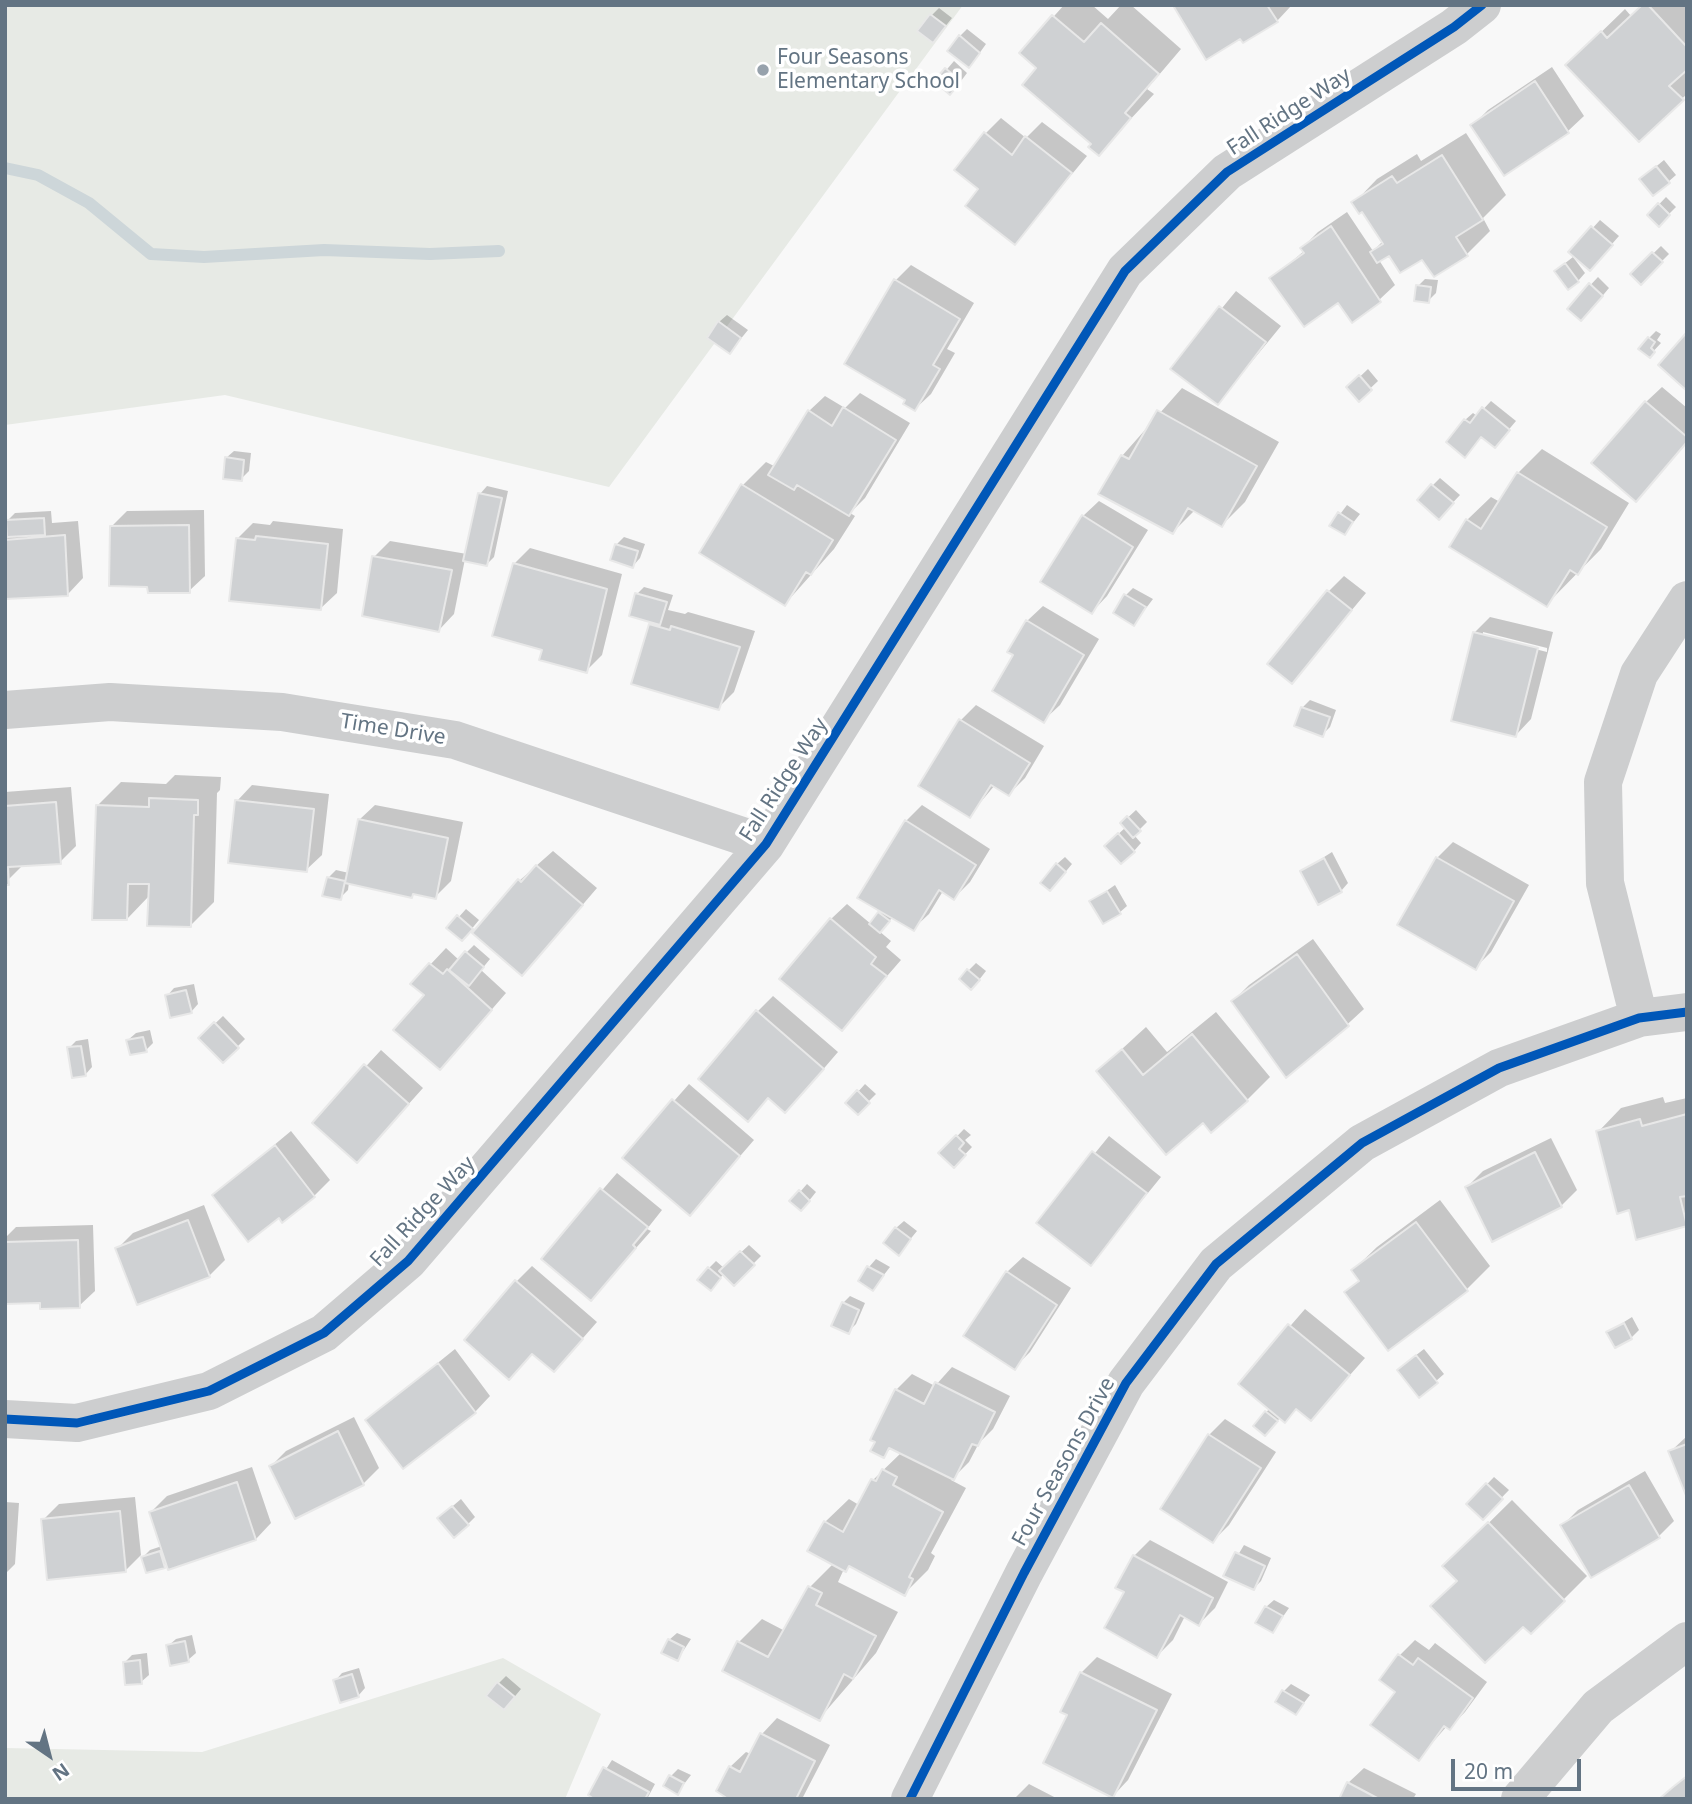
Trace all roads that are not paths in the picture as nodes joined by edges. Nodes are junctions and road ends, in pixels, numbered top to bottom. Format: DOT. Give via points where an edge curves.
graph roads {
  1 [pos="1482,5"];
  2 [pos="1687,600"];
  3 [pos="5,710"];
  4 [pos="766,844"];
  5 [pos="1687,1012"];
  6 [pos="1639,1018"];
  7 [pos="5,1419"];
  8 [pos="1687,1641"];
  9 [pos="909,1799"];
  10 [pos="1520,1799"];
  1 -- 4 [label="street, Fall Ridge Way" via="1227,172 1125,271"];
  2 -- 6 [label="street" via="1640,674 1603,782 1605,883"];
  3 -- 4 [label="street, Time Drive" via="110,702 282,712 455,740"];
  4 -- 7 [label="street, Fall Ridge Way" via="408,1261 324,1333 209,1391 77,1423"];
  5 -- 6 [label="street, Four Seasons Drive"];
  6 -- 9 [label="street, Four Seasons Drive" via="1499,1068 1362,1143 1216,1264 1126,1383"];
  8 -- 10 [label="street" via="1598,1707"];
}
